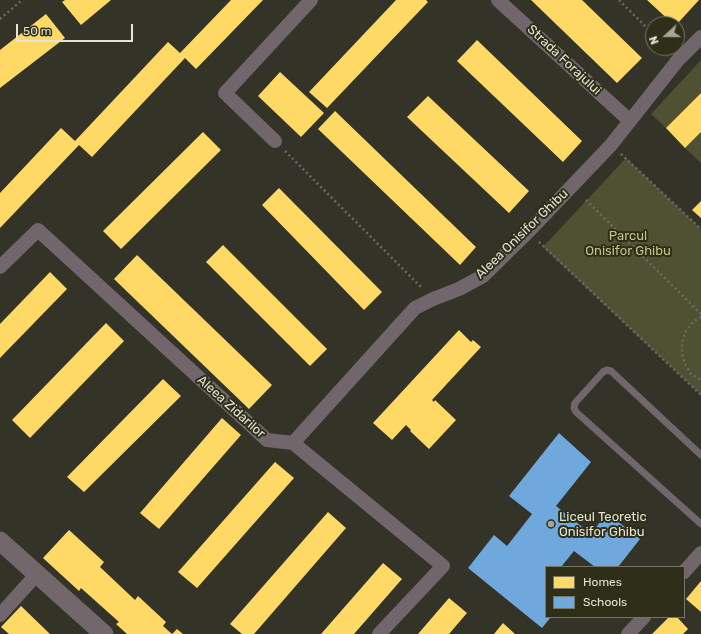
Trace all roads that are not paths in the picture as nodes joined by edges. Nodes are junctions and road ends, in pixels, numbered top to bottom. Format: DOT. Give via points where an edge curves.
graph roads {
  1 [pos="311,0"];
  2 [pos="498,0"];
  3 [pos="701,37"];
  4 [pos="630,121"];
  5 [pos="275,141"];
  6 [pos="0,267"];
  7 [pos="293,443"];
  8 [pos="701,455"];
  9 [pos="701,524"];
  10 [pos="0,541"];
  11 [pos="701,553"];
  12 [pos="685,571"];
  13 [pos="37,574"];
  14 [pos="0,615"];
  15 [pos="643,618"];
  16 [pos="104,634"];
  17 [pos="380,634"];
  18 [pos="628,634"];
  1 -- 5 [label="street" via="225,93"];
  2 -- 4 [label="street, Strada Forajului"];
  3 -- 4 [label="street, Aleea Onisifor Ghibu" via="678,60"];
  4 -- 7 [label="street, Aleea Onisifor Ghibu" via="611,145 483,276 415,308"];
  6 -- 7 [label="street, Aleea Zidarilor" via="38,230 267,440"];
  7 -- 17 [label="street" via="442,566"];
  8 -- 9 [label="lane" via="611,371 603,372 575,403 576,412"];
  10 -- 13 [label="street"];
  11 -- 12 [label="street"];
  13 -- 14 [label="street"];
  13 -- 16 [label="street"];
  15 -- 18 [label="street"];
}
